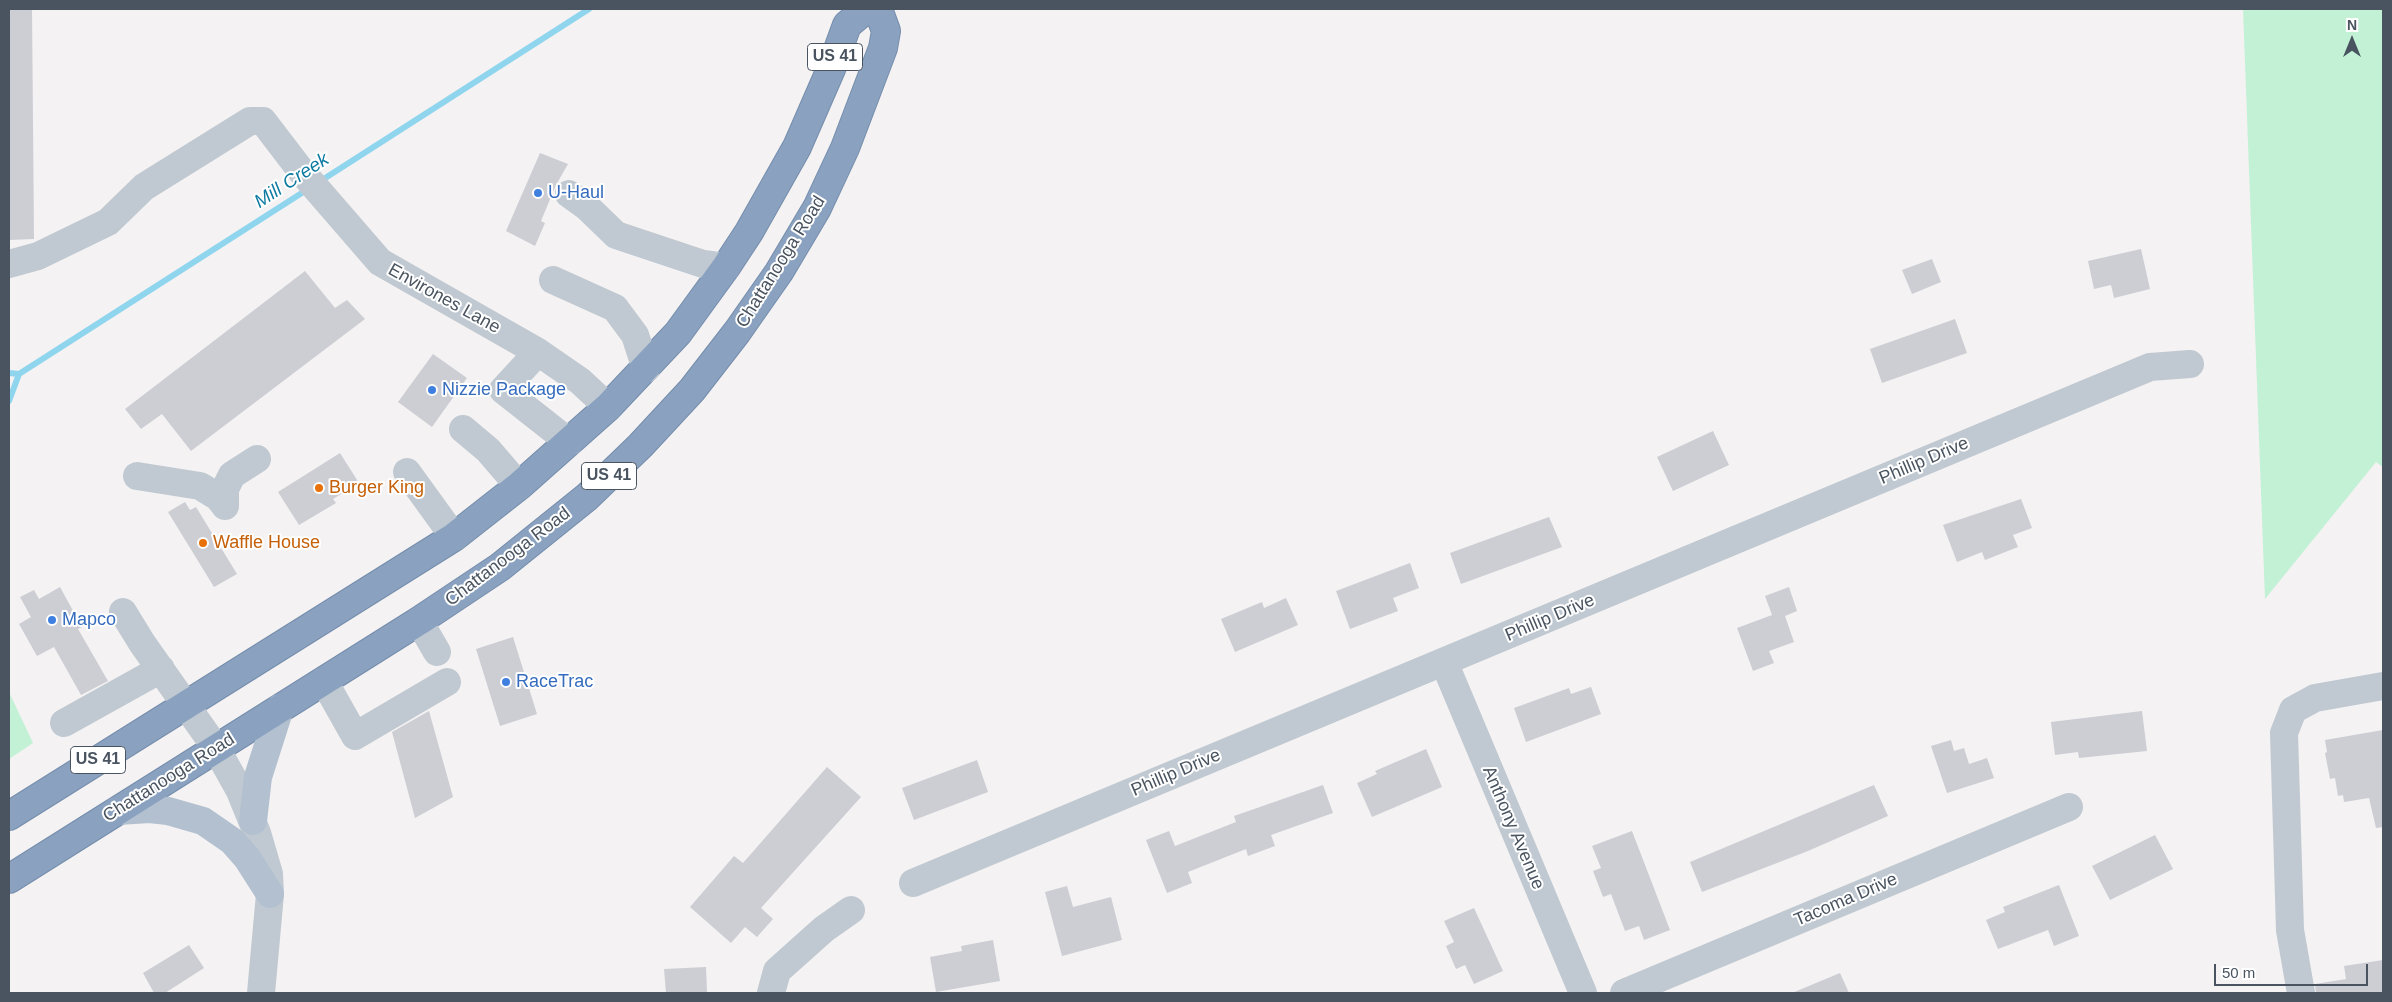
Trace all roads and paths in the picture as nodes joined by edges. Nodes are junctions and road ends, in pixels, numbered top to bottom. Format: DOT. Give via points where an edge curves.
graph roads {
  1 [pos="866,9"];
  2 [pos="878,9"];
  3 [pos="569,194"];
  4 [pos="9,264"];
  5 [pos="726,268"];
  6 [pos="552,280"];
  7 [pos="538,352"];
  8 [pos="2190,364"];
  9 [pos="646,368"];
  10 [pos="608,407"];
  11 [pos="463,430"];
  12 [pos="569,442"];
  13 [pos="257,459"];
  14 [pos="407,472"];
  15 [pos="232,475"];
  16 [pos="137,476"];
  17 [pos="200,486"];
  18 [pos="519,486"];
  19 [pos="454,537"];
  20 [pos="123,612"];
  21 [pos="419,621"];
  22 [pos="437,652"];
  23 [pos="1444,662"];
  24 [pos="161,668"];
  25 [pos="324,681"];
  26 [pos="447,682"];
  27 [pos="2383,686"];
  28 [pos="188,705"];
  29 [pos="280,708"];
  30 [pos="64,723"];
  31 [pos="216,748"];
  32 [pos="2069,807"];
  33 [pos="117,811"];
  34 [pos="9,816"];
  35 [pos="253,821"];
  36 [pos="9,879"];
  37 [pos="913,883"];
  38 [pos="270,894"];
  39 [pos="851,910"];
  40 [pos="261,993"];
  41 [pos="771,993"];
  42 [pos="1583,993"];
  43 [pos="1624,993"];
  44 [pos="2301,993"];
  1 -- 5 [label="highway, US 41" via="848,25 797,147"];
  2 -- 21 [label="highway, Chattanooga Road / US 41" via="886,32 883,48 845,148 799,239 737,332 685,397 587,497 500,567"];
  3 -- 5 [label="street" via="616,235 702,264"];
  4 -- 7 [label="street, Environes Lane" via="38,256 108,222 144,187 250,121 263,121 302,172 380,262"];
  5 -- 9 [label="highway, US 41" via="678,333"];
  6 -- 9 [label="street" via="615,308 635,335"];
  7 -- 10 [label="street, Environes Lane" via="580,381"];
  7 -- 12 [label="street" via="503,390"];
  8 -- 23 [label="street, Phillip Drive" via="2150,367"];
  9 -- 10 [label="highway, US 41"];
  10 -- 12 [label="highway, US 41"];
  11 -- 18 [label="street" via="488,450"];
  12 -- 18 [label="highway, US 41"];
  13 -- 15 [label="street"];
  14 -- 19 [label="street"];
  15 -- 17 [label="street"];
  15 -- 17 [label="street" via="225,489 225,506 218,497"];
  16 -- 17 [label="street"];
  18 -- 19 [label="highway, US 41"];
  19 -- 28 [label="highway, US 41"];
  20 -- 24 [label="street"];
  21 -- 22 [label="street"];
  21 -- 25 [label="highway, Chattanooga Road / US 41"];
  23 -- 37 [label="street, Phillip Drive"];
  23 -- 42 [label="street, Anthony Avenue"];
  24 -- 28 [label="street"];
  24 -- 30 [label="street"];
  25 -- 26 [label="street" via="355,736"];
  25 -- 29 [label="highway, Chattanooga Road / US 41"];
  27 -- 44 [label="street" via="2315,698 2293,710 2284,733 2290,930"];
  28 -- 31 [label="street"];
  28 -- 34 [label="highway, US 41"];
  29 -- 31 [label="highway, Chattanooga Road / US 41"];
  29 -- 35 [label="main road" via="258,777"];
  31 -- 33 [label="highway, Chattanooga Road / US 41"];
  31 -- 35 [label="street"];
  32 -- 43 [label="street, Tacoma Drive"];
  33 -- 36 [label="highway, Chattanooga Road / US 41"];
  33 -- 38 [label="main road" via="168,811 203,821 232,841"];
  35 -- 38 [label="street" via="265,854"];
  38 -- 40 [label="street"];
  39 -- 41 [label="street" via="824,929 777,971"];
}
